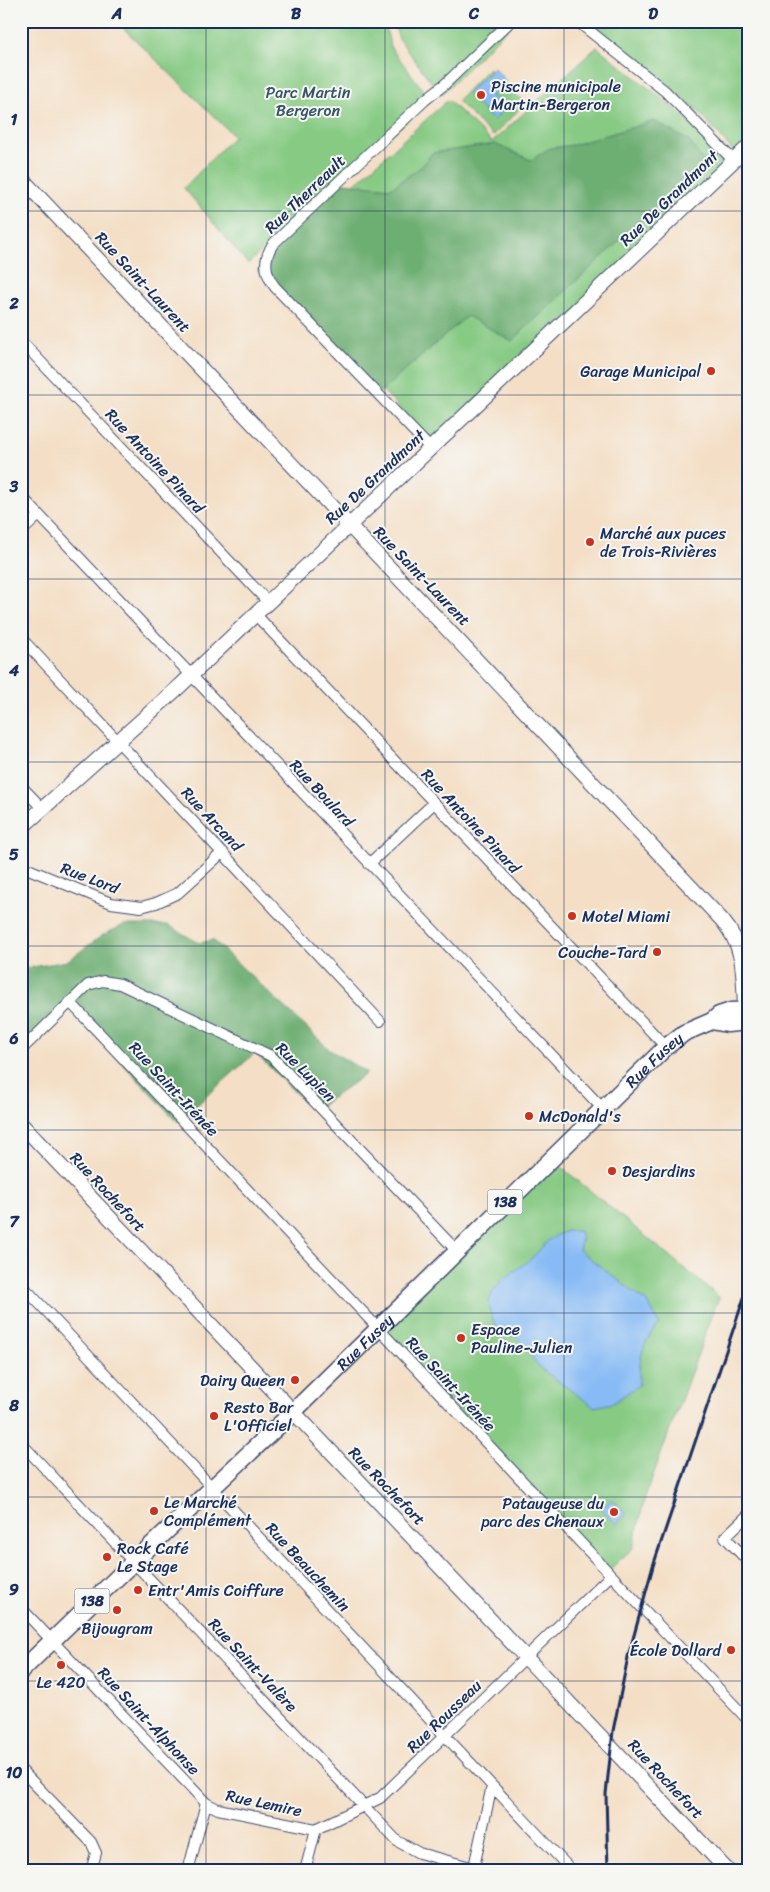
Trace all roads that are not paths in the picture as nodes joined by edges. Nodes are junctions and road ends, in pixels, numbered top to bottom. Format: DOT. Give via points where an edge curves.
graph roads {
  1 [pos="511,21"];
  2 [pos="577,21"];
  3 [pos="749,146"];
  4 [pos="733,160"];
  5 [pos="21,178"];
  6 [pos="21,341"];
  7 [pos="430,448"];
  8 [pos="21,496"];
  9 [pos="39,515"];
  10 [pos="350,525"];
  11 [pos="21,532"];
  12 [pos="268,602"];
  13 [pos="255,614"];
  14 [pos="21,638"];
  15 [pos="191,676"];
  16 [pos="119,741"];
  17 [pos="21,786"];
  18 [pos="434,803"];
  19 [pos="43,809"];
  20 [pos="21,828"];
  21 [pos="223,852"];
  22 [pos="369,864"];
  23 [pos="21,866"];
  24 [pos="728,927"];
  25 [pos="749,944"];
  26 [pos="70,1002"];
  27 [pos="747,1016"];
  28 [pos="380,1021"];
  29 [pos="666,1047"];
  30 [pos="21,1050"];
  31 [pos="603,1109"];
  32 [pos="21,1124"];
  33 [pos="456,1250"];
  34 [pos="21,1284"];
  35 [pos="378,1328"];
  36 [pos="292,1412"];
  37 [pos="21,1443"];
  38 [pos="212,1488"];
  39 [pos="749,1514"];
  40 [pos="133,1562"];
  41 [pos="749,1562"];
  42 [pos="610,1576"];
  43 [pos="21,1608"];
  44 [pos="52,1640"];
  45 [pos="526,1657"];
  46 [pos="21,1671"];
  47 [pos="749,1721"];
  48 [pos="445,1736"];
  49 [pos="21,1770"];
  50 [pos="492,1786"];
  51 [pos="206,1803"];
  52 [pos="364,1806"];
  53 [pos="316,1829"];
  54 [pos="473,1869"];
  55 [pos="91,1871"];
  56 [pos="188,1871"];
  57 [pos="305,1871"];
  58 [pos="485,1871"];
  59 [pos="572,1871"];
  60 [pos="728,1871"];
  1 -- 7 [label="street, Rue Therreault" via="273,244 266,260 268,276 275,286"];
  2 -- 4 [label="street" via="665,91"];
  3 -- 4 [label="street, Rue De Grandmont"];
  4 -- 7 [label="street, Rue De Grandmont"];
  5 -- 10 [label="street, Rue Saint-Laurent"];
  6 -- 12 [label="street, Rue Antoine Pinard"];
  7 -- 10 [label="street, Rue De Grandmont"];
  8 -- 9 [label="street, Rue Boulard"];
  9 -- 11 [label="street"];
  9 -- 15 [label="street, Rue Boulard"];
  10 -- 12 [label="street, Rue De Grandmont"];
  10 -- 24 [label="street, Rue Saint-Laurent"];
  12 -- 13 [label="street, Rue De Grandmont"];
  13 -- 15 [label="street, Rue De Grandmont"];
  13 -- 18 [label="street, Rue Antoine Pinard"];
  14 -- 16 [label="street, Rue Arcand"];
  15 -- 16 [label="street, Rue De Grandmont"];
  15 -- 22 [label="street, Rue Boulard"];
  16 -- 19 [label="street, Rue De Grandmont"];
  16 -- 21 [label="street, Rue Arcand"];
  17 -- 19 [label="street"];
  18 -- 22 [label="street"];
  18 -- 29 [label="street, Rue Antoine Pinard"];
  19 -- 20 [label="street, Rue De Grandmont"];
  21 -- 23 [label="street, Rue Lord" via="178,893 141,907 111,903"];
  21 -- 28 [label="street, Rue Arcand"];
  22 -- 31 [label="street, Rue Boulard"];
  24 -- 25 [label="street"];
  24 -- 27 [label="street, Rue Saint-Laurent" via="742,955"];
  26 -- 30 [label="street, Rue Lupien"];
  26 -- 33 [label="street, Rue Lupien" via="92,983 117,983 266,1052"];
  26 -- 35 [label="street, Rue Saint-Irénée"];
  27 -- 29 [label="main road, Rue Fusey / 138" via="727,1024 712,1021 684,1033"];
  29 -- 31 [label="main road, Rue Fusey / 138"];
  31 -- 33 [label="main road, Rue Fusey / 138"];
  32 -- 36 [label="street, Rue Rochefort"];
  33 -- 35 [label="main road, Rue Fusey / 138"];
  34 -- 38 [label="street, Rue Beauchemin"];
  35 -- 36 [label="main road, Rue Fusey / 138"];
  35 -- 42 [label="street, Rue Saint-Irénée"];
  36 -- 38 [label="main road, Rue Fusey / 138"];
  36 -- 45 [label="street, Rue Rochefort"];
  37 -- 40 [label="street, Rue Saint-Valère"];
  38 -- 40 [label="main road, Rue Fusey / 138"];
  38 -- 48 [label="street, Rue Beauchemin"];
  39 -- 41 [label="street" via="725,1537"];
  40 -- 44 [label="main road, Rue Fusey / 138"];
  40 -- 52 [label="street, Rue Saint-Valère"];
  42 -- 45 [label="street, Rue Rousseau"];
  42 -- 47 [label="street, Rue Saint-Irénée"];
  43 -- 44 [label="street, Rue Saint-Alphonse"];
  44 -- 46 [label="main road, Rue Fusey / 138"];
  44 -- 51 [label="street, Rue Saint-Alphonse"];
  45 -- 48 [label="street, Rue Rousseau"];
  45 -- 60 [label="street, Rue Rochefort"];
  48 -- 50 [label="street, Rue Beauchemin"];
  48 -- 52 [label="street, Rue Rousseau" via="380,1798"];
  49 -- 55 [label="street" via="93,1845 96,1853"];
  50 -- 54 [label="street"];
  50 -- 59 [label="street, Rue Beauchemin"];
  51 -- 53 [label="street, Rue Lemire" via="218,1809"];
  51 -- 56 [label="street"];
  52 -- 53 [label="street, Rue Rousseau"];
  52 -- 54 [label="street, Rue Saint-Valère" via="408,1849"];
  53 -- 57 [label="street"];
  54 -- 58 [label="street, Rue Saint-Valère"];
}
